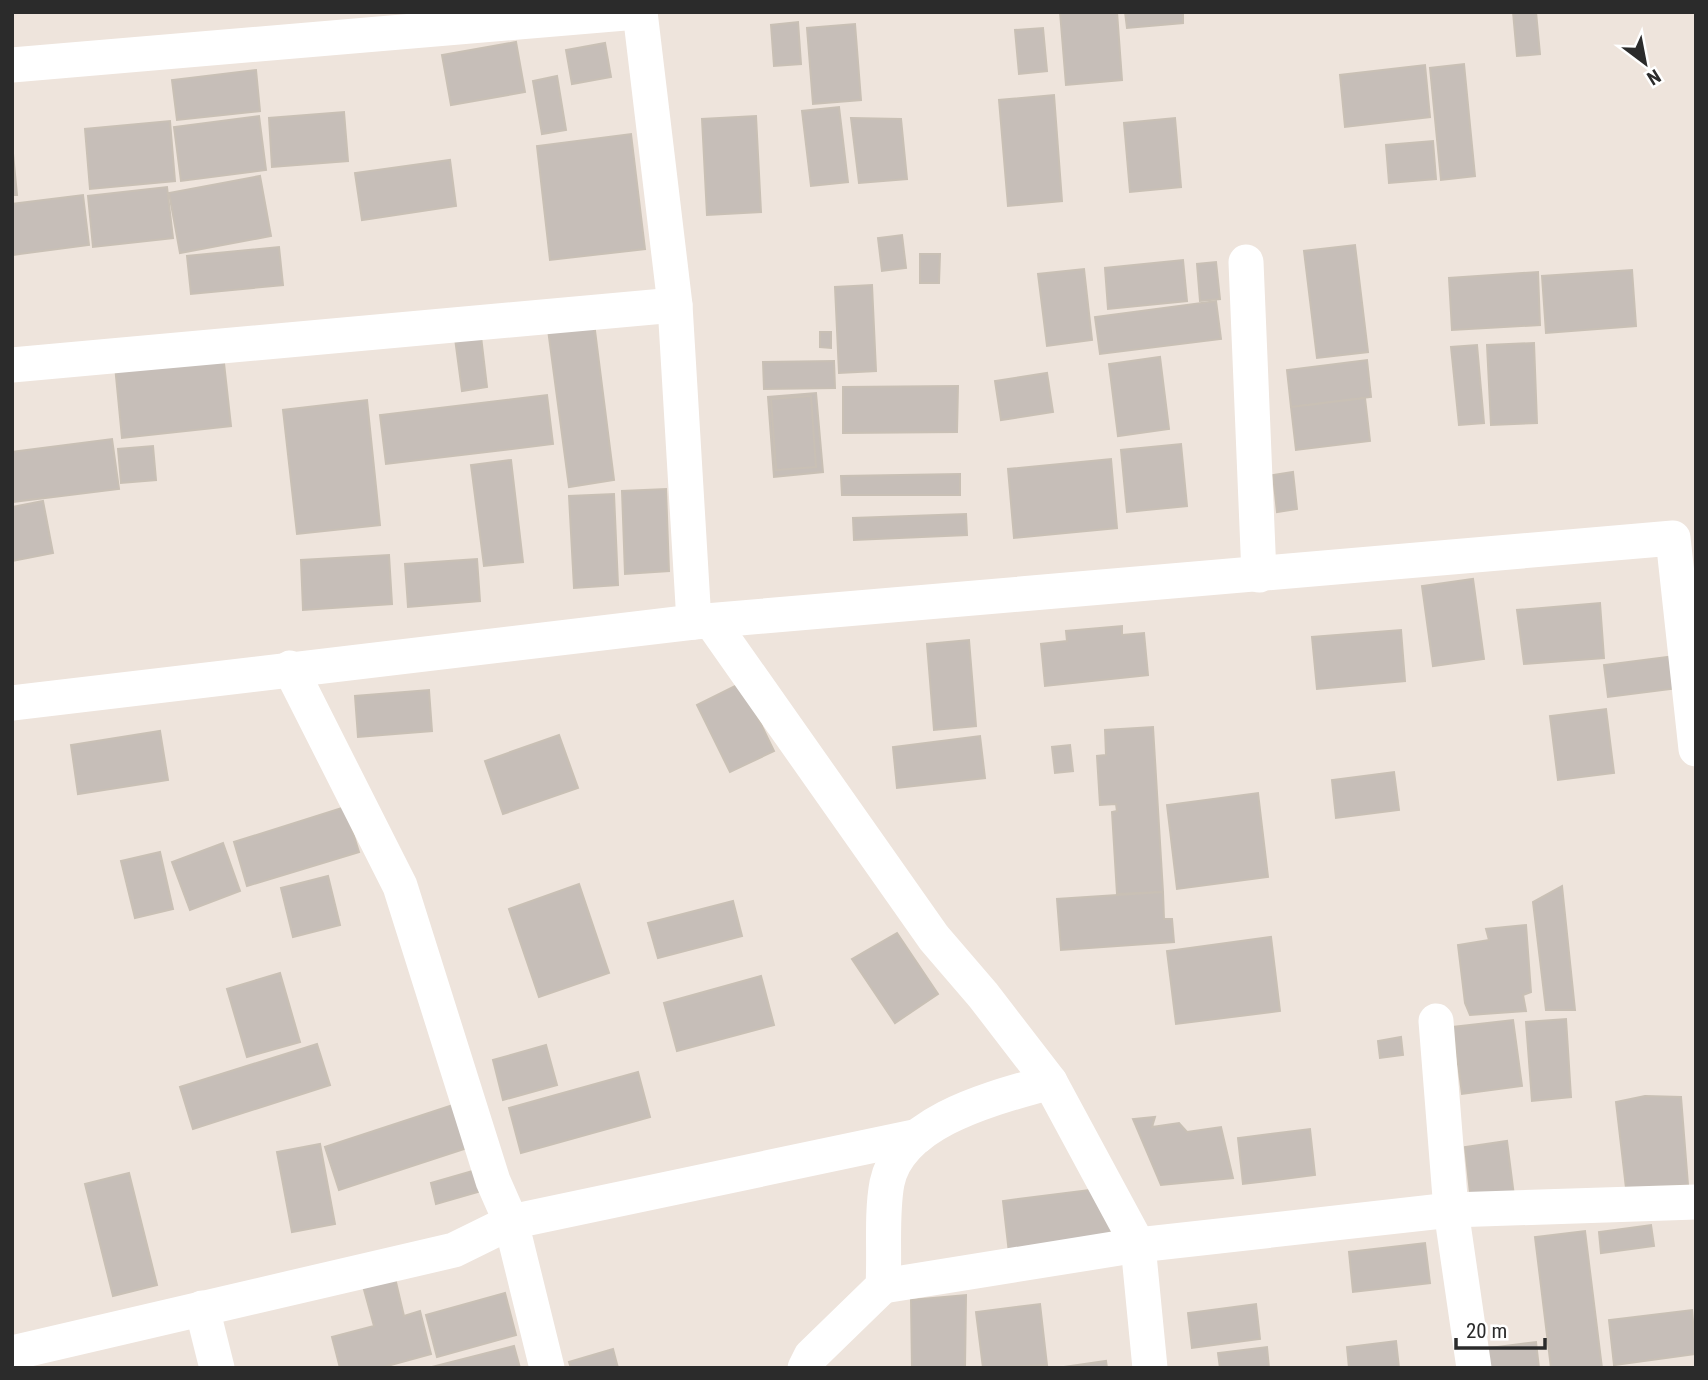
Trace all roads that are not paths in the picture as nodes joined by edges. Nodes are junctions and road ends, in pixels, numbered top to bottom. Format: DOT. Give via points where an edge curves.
graph roads {
  1 [pos="638,12"];
  2 [pos="358,24"];
  3 [pos="12,65"];
  4 [pos="1246,262"];
  5 [pos="675,305"];
  6 [pos="12,365"];
  7 [pos="1684,536"];
  8 [pos="1259,575"];
  9 [pos="702,621"];
  10 [pos="290,668"];
  11 [pos="12,703"];
  12 [pos="1696,749"];
  13 [pos="1436,1021"];
  14 [pos="1050,1082"];
  15 [pos="918,1136"];
  16 [pos="1696,1202"];
  17 [pos="1451,1210"];
  18 [pos="511,1222"];
  19 [pos="1138,1245"];
  20 [pos="883,1286"];
  21 [pos="202,1308"];
  22 [pos="12,1353"];
  23 [pos="217,1368"];
  24 [pos="547,1368"];
  25 [pos="805,1368"];
  26 [pos="1150,1368"];
  27 [pos="1474,1368"];
  1 -- 2 [label="street"];
  1 -- 5 [label="street"];
  2 -- 3 [label="street"];
  4 -- 8 [label="street"];
  5 -- 6 [label="street"];
  5 -- 9 [label="street"];
  7 -- 8 [label="street"];
  7 -- 12 [label="street"];
  8 -- 9 [label="street"];
  9 -- 10 [label="street"];
  9 -- 14 [label="street" via="934,938"];
  10 -- 11 [label="street"];
  10 -- 18 [label="street" via="400,886 493,1181"];
  13 -- 17 [label="street"];
  14 -- 15 [label="street" via="972,1104"];
  14 -- 19 [label="street"];
  15 -- 18 [label="street"];
  15 -- 20 [label="street" via="887,1181"];
  16 -- 17 [label="street"];
  17 -- 19 [label="street"];
  17 -- 27 [label="street"];
  18 -- 21 [label="street" via="454,1250"];
  18 -- 24 [label="street"];
  19 -- 20 [label="street"];
  19 -- 26 [label="street"];
  20 -- 25 [label="street" via="811,1356"];
  21 -- 22 [label="street"];
  21 -- 23 [label="street"];
}
